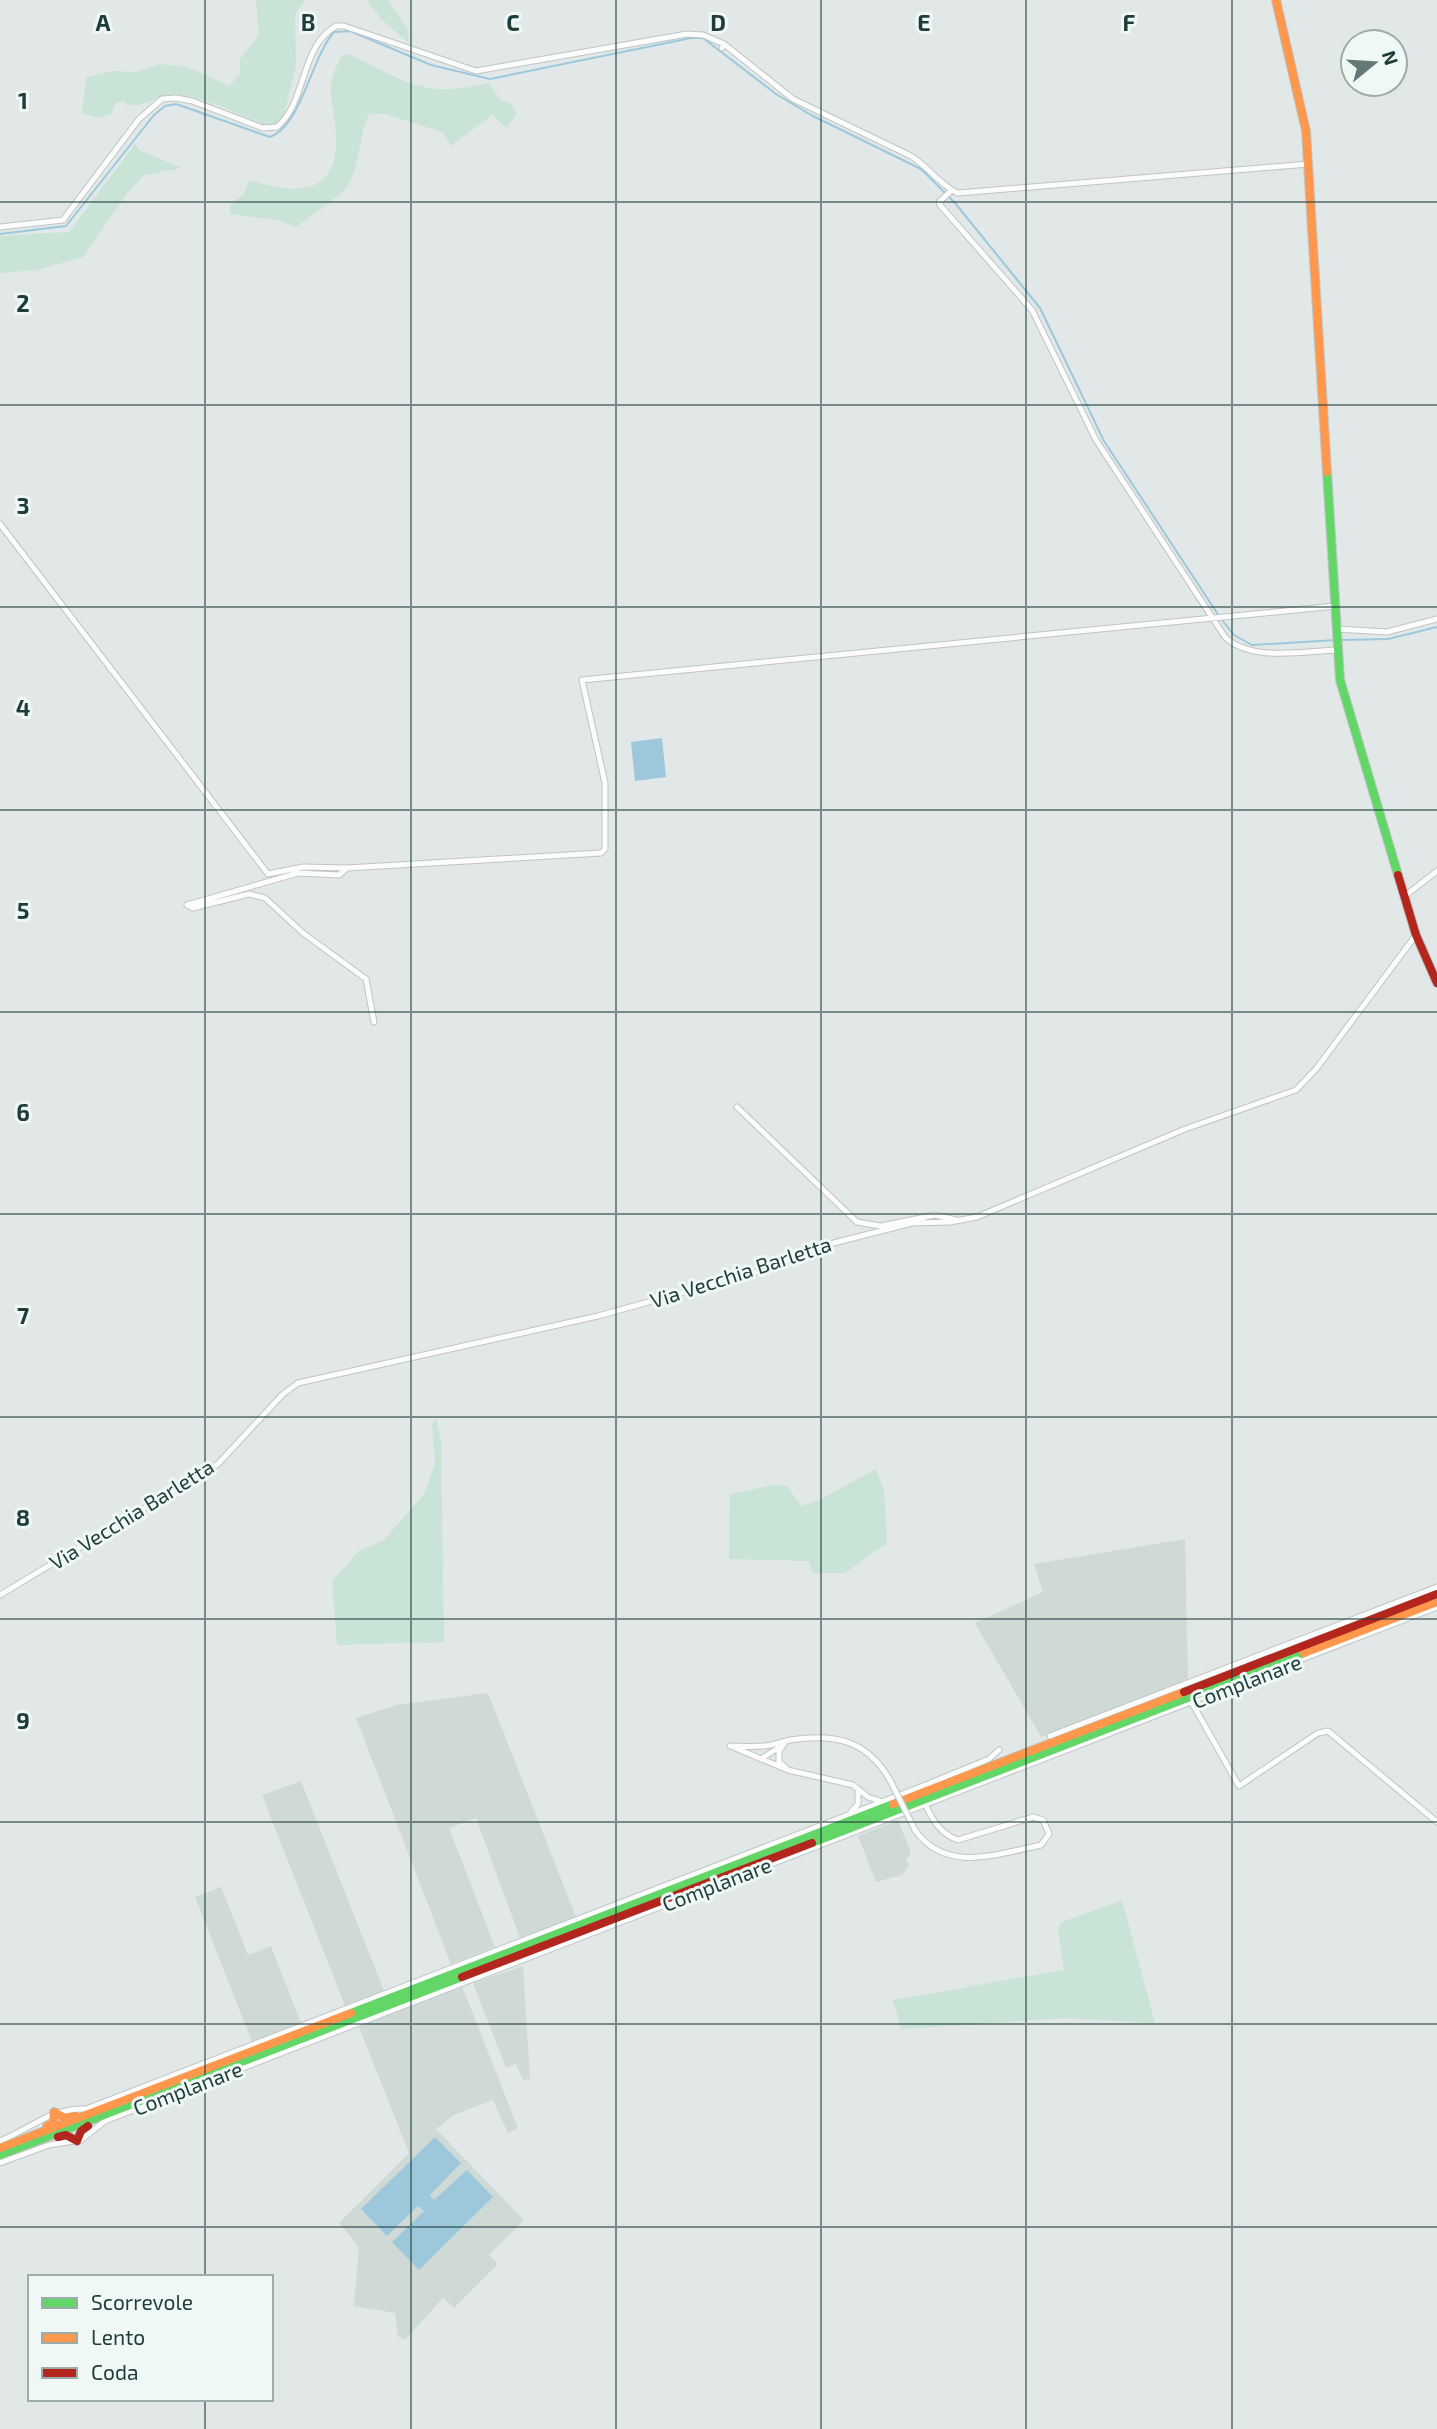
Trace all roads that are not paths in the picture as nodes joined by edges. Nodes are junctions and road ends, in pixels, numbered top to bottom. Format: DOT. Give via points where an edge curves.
graph roads {
  1 [pos="1276,0"];
  2 [pos="1308,164"];
  3 [pos="949,193"];
  4 [pos="0,228"];
  5 [pos="0,524"];
  6 [pos="1335,606"];
  7 [pos="1214,618"];
  8 [pos="1437,619"];
  9 [pos="1336,640"];
  10 [pos="347,868"];
  11 [pos="1437,871"];
  12 [pos="1406,895"];
  13 [pos="1416,935"];
  14 [pos="1437,982"];
  15 [pos="374,1022"];
  16 [pos="737,1107"];
  17 [pos="959,1221"];
  18 [pos="1437,1587"];
  19 [pos="1437,1594"];
  20 [pos="0,1595"];
  21 [pos="1437,1602"];
  22 [pos="1437,1607"];
  23 [pos="1192,1703"];
  24 [pos="1050,1737"];
  25 [pos="786,1741"];
  26 [pos="766,1746"];
  27 [pos="999,1750"];
  28 [pos="761,1759"];
  29 [pos="788,1770"];
  30 [pos="858,1790"];
  31 [pos="887,1800"];
  32 [pos="926,1806"];
  33 [pos="868,1807"];
  34 [pos="849,1814"];
  35 [pos="1437,1822"];
  36 [pos="54,2112"];
  37 [pos="85,2115"];
  38 [pos="101,2116"];
  39 [pos="37,2137"];
  40 [pos="0,2141"];
  41 [pos="77,2141"];
  42 [pos="0,2148"];
  43 [pos="0,2155"];
  44 [pos="0,2163"];
  1 -- 2 [label="main road" via="1306,131"];
  2 -- 3 [label="street"];
  2 -- 6 [label="main road"];
  3 -- 4 [label="street" via="933,172 911,156 793,99 703,35 476,71 335,26 318,45 277,127 263,128 184,99 162,99 139,119 63,220"];
  3 -- 7 [label="street" via="940,205 1032,310 1096,440"];
  5 -- 10 [label="street" via="266,873 303,867"];
  6 -- 7 [label="street"];
  6 -- 9 [label="main road"];
  7 -- 9 [label="street" via="1234,646 1248,650"];
  7 -- 10 [label="street" via="582,680 605,783 604,851"];
  8 -- 9 [label="street"];
  9 -- 12 [label="main road" via="1343,697"];
  10 -- 15 [label="street" via="339,875 306,872 272,880 187,907 249,894 265,898 303,933 366,979"];
  11 -- 12 [label="street"];
  12 -- 13 [label="main road"];
  13 -- 14 [label="main road"];
  13 -- 17 [label="street, Via Vecchia Barletta" via="1296,1090 1185,1129 1006,1207"];
  16 -- 17 [label="street" via="857,1222 881,1226 935,1214"];
  17 -- 20 [label="street, Via Vecchia Barletta" via="912,1223 814,1248 786,1262 598,1316 298,1383 218,1464"];
  18 -- 24 [label="street, Complanare"];
  19 -- 37 [label="main road"];
  21 -- 38 [label="main road"];
  22 -- 23 [label="street, Complanare"];
  23 -- 32 [label="street, Complanare"];
  23 -- 35 [label="street" via="1239,1786 1318,1733 1328,1731"];
  25 -- 26 [label="street"];
  25 -- 28 [label="street"];
  25 -- 29 [label="street" via="779,1762"];
  25 -- 32 [label="street, bridge" via="831,1737 850,1741 874,1757 915,1830 946,1857 1041,1845 1049,1834 1043,1820 1033,1817 958,1840 947,1836"];
  26 -- 28 [label="street"];
  26 -- 28 [label="street" via="730,1746"];
  27 -- 31 [label="street, Complanare" via="989,1759"];
  28 -- 29 [label="street"];
  29 -- 30 [label="street"];
  30 -- 31 [label="street" via="873,1800"];
  30 -- 33 [label="street"];
  30 -- 34 [label="street" via="858,1804"];
  31 -- 33 [label="street, Complanare"];
  32 -- 41 [label="street, Complanare" via="115,2117"];
  33 -- 34 [label="street, Complanare"];
  34 -- 36 [label="street, Complanare" via="86,2109"];
  36 -- 37 [label="main road" via="65,2118"];
  36 -- 39 [label="main road" via="53,2123"];
  36 -- 40 [label="street, Complanare"];
  37 -- 39 [label="main road"];
  38 -- 39 [label="main road"];
  38 -- 41 [label="main road" via="83,2128"];
  39 -- 41 [label="main road" via="66,2135"];
  39 -- 42 [label="main road"];
  39 -- 43 [label="main road"];
  41 -- 44 [label="street, Complanare" via="49,2145"];
}
